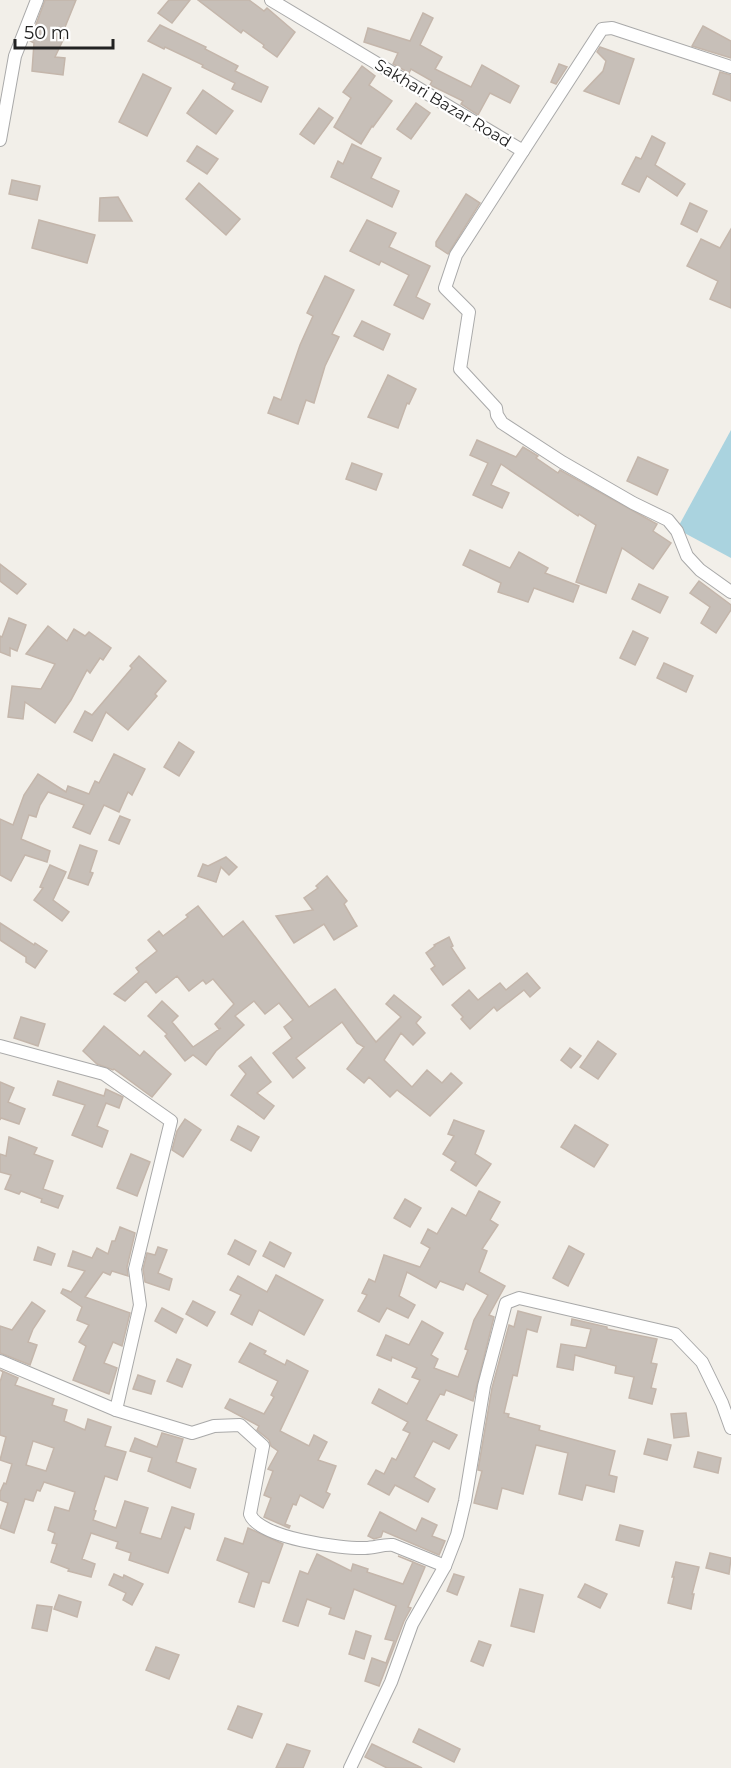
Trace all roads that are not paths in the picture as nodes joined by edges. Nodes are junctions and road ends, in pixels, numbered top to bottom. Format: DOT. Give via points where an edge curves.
graph roads {
  1 [pos="38,0"];
  2 [pos="271,0"];
  3 [pos="731,67"];
  4 [pos="0,140"];
  5 [pos="523,151"];
  6 [pos="731,592"];
  7 [pos="0,1046"];
  8 [pos="0,1361"];
  9 [pos="116,1410"];
  10 [pos="731,1428"];
  11 [pos="445,1566"];
  12 [pos="350,1768"];
  1 -- 4 [label="street" via="15,56"];
  2 -- 5 [label="street, Sakhari Bazar Road"];
  3 -- 5 [label="street" via="612,28 602,29"];
  5 -- 6 [label="street, Sakhari Bazar Road" via="456,255 445,288 468,312 460,369 496,408 502,423 562,462 668,520 687,556"];
  7 -- 9 [label="street" via="104,1074 171,1121 135,1269 140,1305"];
  8 -- 9 [label="street"];
  9 -- 11 [label="street" via="192,1433 214,1426 240,1425 263,1446 250,1514 260,1526 313,1543 368,1548 393,1545"];
  10 -- 11 [label="street" via="702,1362 675,1334 514,1299 506,1303 484,1386 465,1501"];
  11 -- 12 [label="street" via="412,1624 391,1682"];
}
